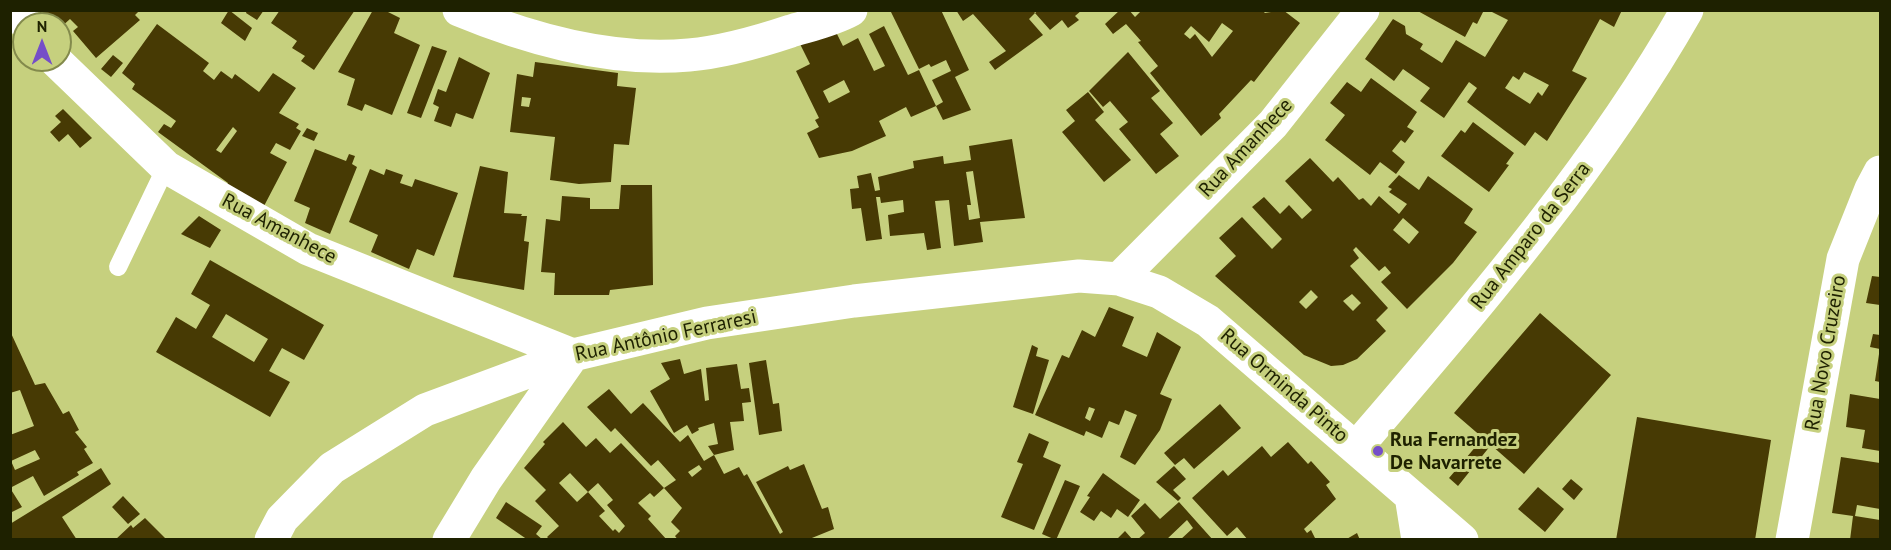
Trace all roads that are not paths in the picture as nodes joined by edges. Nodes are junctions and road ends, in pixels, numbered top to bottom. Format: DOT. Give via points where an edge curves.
graph roads {
  1 [pos="459,10"];
  2 [pos="851,10"];
  3 [pos="1363,10"];
  4 [pos="1687,10"];
  5 [pos="68,72"];
  6 [pos="166,166"];
  7 [pos="1881,172"];
  8 [pos="118,267"];
  9 [pos="1119,279"];
  10 [pos="573,355"];
  11 [pos="1356,448"];
  12 [pos="1411,495"];
  13 [pos="271,540"];
  14 [pos="449,540"];
  15 [pos="1418,540"];
  16 [pos="1462,540"];
  17 [pos="1792,540"];
  1 -- 2 [label="street" via="557,42 621,53 689,55 751,44"];
  3 -- 9 [label="street, Rua Amanhece" via="1273,124"];
  4 -- 11 [label="street, Rua Amparo da Serra" via="1608,138 1495,285"];
  5 -- 6 [label="street, Rua Amanhece"];
  6 -- 8 [label="lane"];
  6 -- 10 [label="street, Rua Amanhece" via="308,249"];
  7 -- 17 [label="street, Rua Novo Cruzeiro" via="1843,259"];
  9 -- 10 [label="street, Rua Antônio Ferraresi" via="1079,276 854,301 707,323"];
  9 -- 11 [label="street, Rua Orminda Pinto" via="1159,292 1208,321"];
  10 -- 13 [label="street, Rua Antônio Ferraresi" via="425,410 332,468 282,519"];
  10 -- 14 [label="street" via="486,479"];
  11 -- 12 [label="street, Rua Orminda Pinto"];
  12 -- 15 [label="street"];
  12 -- 16 [label="street, Rua Orminda Pinto"];
}
